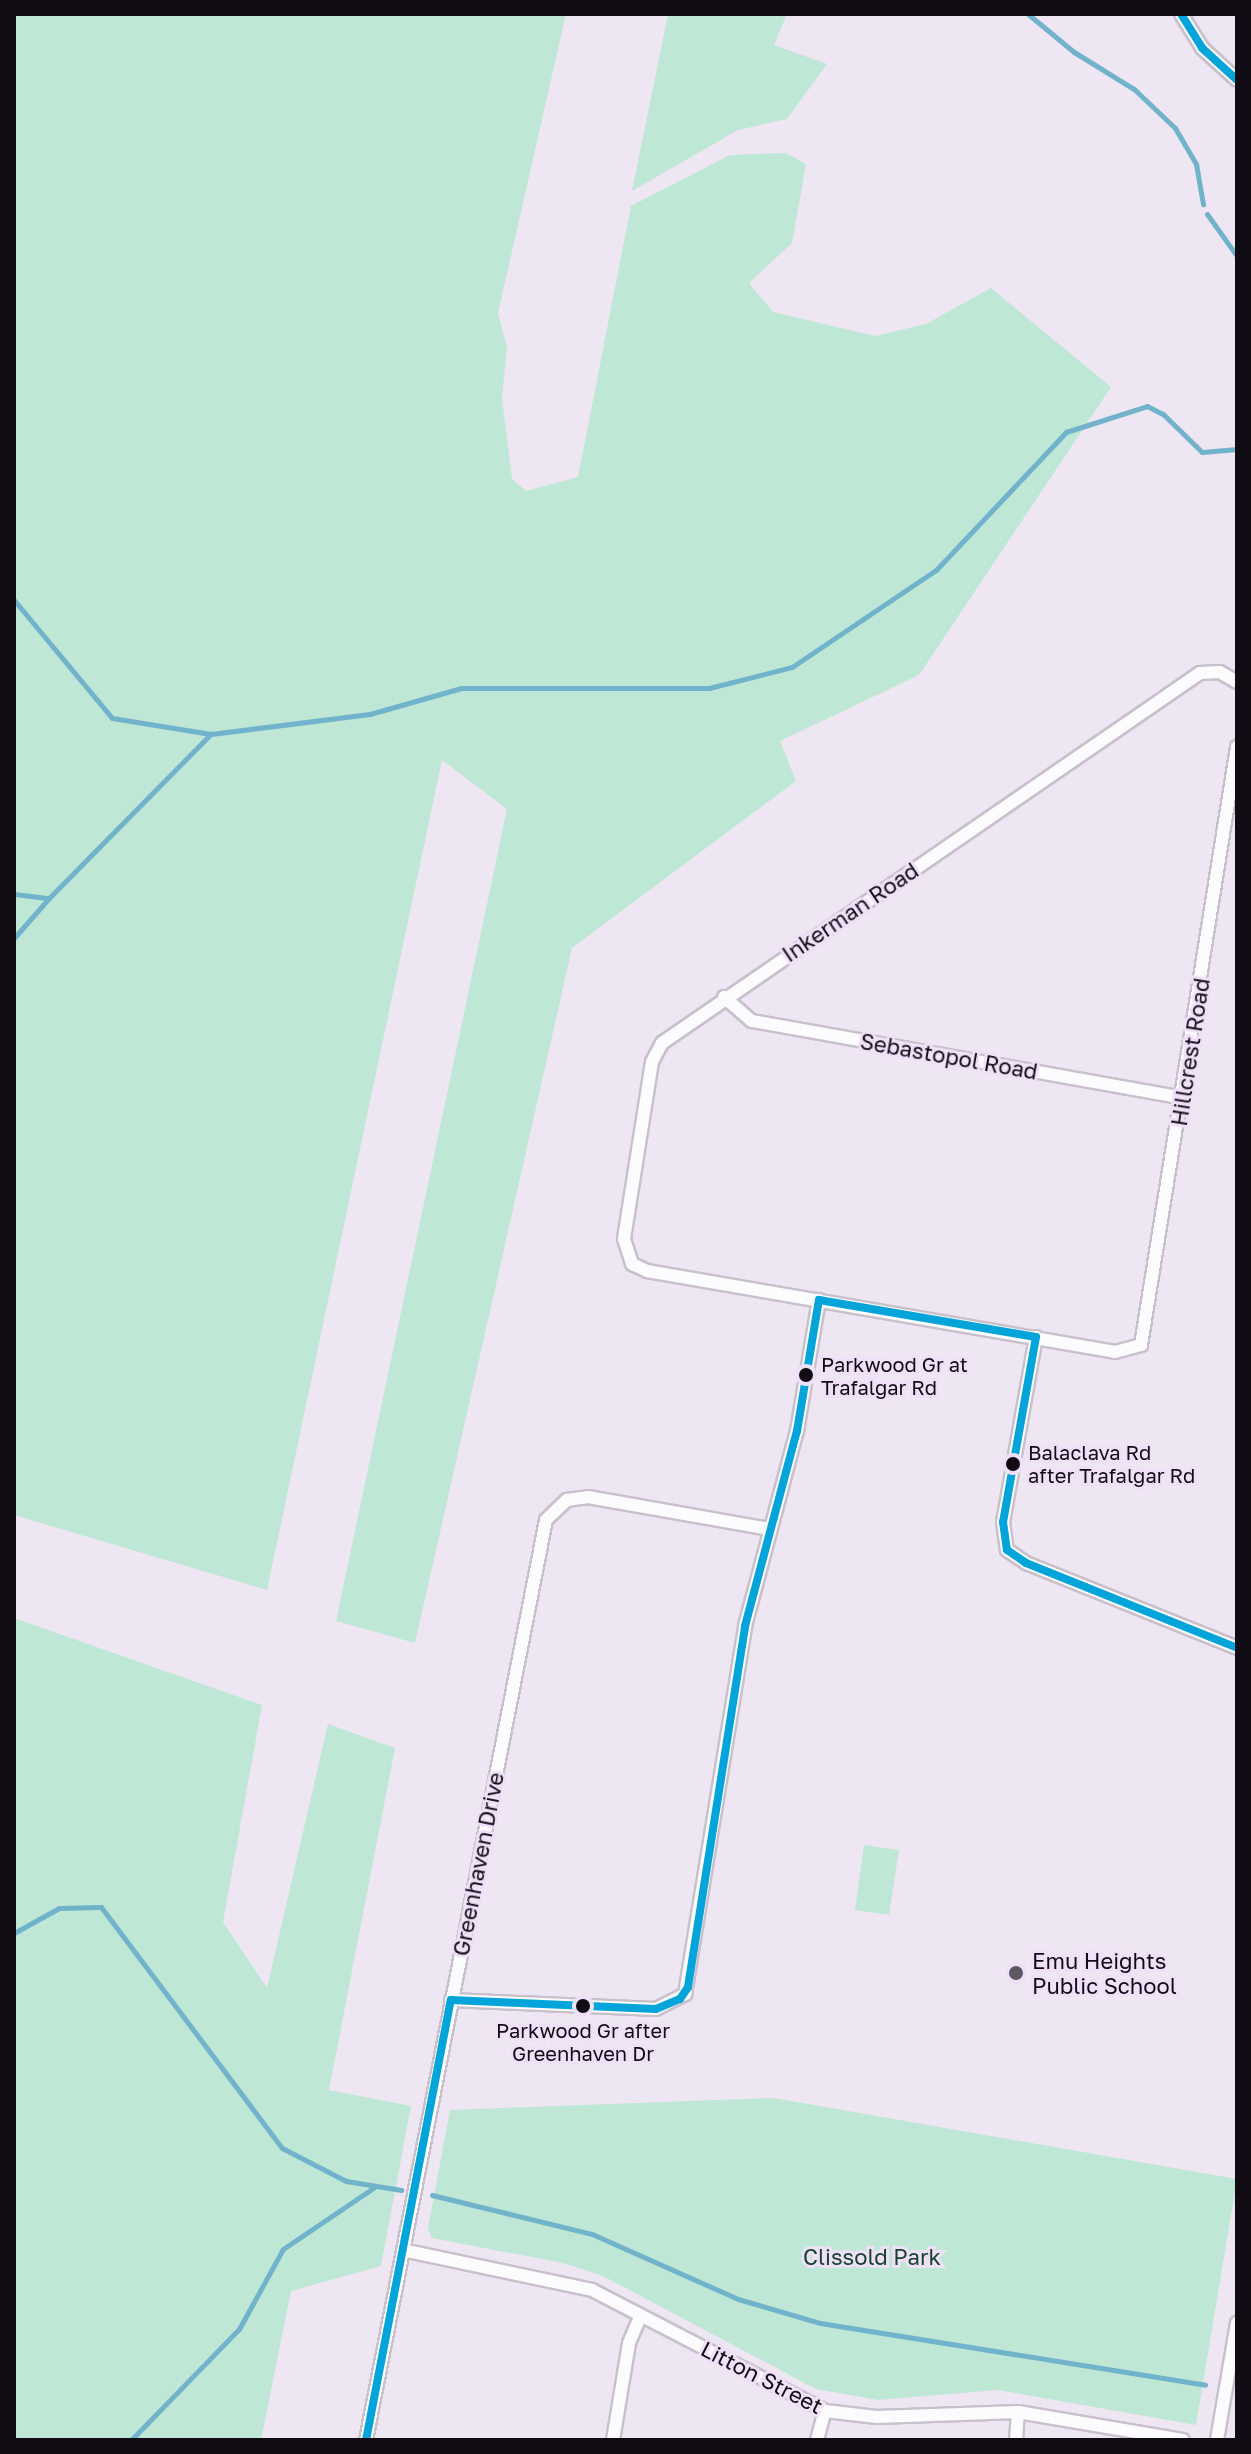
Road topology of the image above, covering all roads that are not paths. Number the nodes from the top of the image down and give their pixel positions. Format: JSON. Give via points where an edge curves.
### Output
{"nodes":[{"id":1,"x":1181,"y":14,"type":"edge"},
{"id":2,"x":1237,"y":80,"type":"edge"},
{"id":3,"x":1233,"y":678,"type":"edge"},
{"id":4,"x":1237,"y":747,"type":"edge"},
{"id":5,"x":724,"y":997,"type":"junction"},
{"id":6,"x":1184,"y":1098,"type":"junction"},
{"id":7,"x":819,"y":1300,"type":"junction"},
{"id":8,"x":1036,"y":1337,"type":"junction"},
{"id":9,"x":770,"y":1529,"type":"junction"},
{"id":10,"x":1237,"y":1648,"type":"edge"},
{"id":11,"x":451,"y":2000,"type":"junction"},
{"id":12,"x":403,"y":2250,"type":"junction"},
{"id":13,"x":641,"y":2315,"type":"junction"},
{"id":14,"x":1237,"y":2323,"type":"edge"},
{"id":15,"x":1236,"y":2338,"type":"edge"},
{"id":16,"x":825,"y":2411,"type":"junction"},
{"id":17,"x":1018,"y":2412,"type":"junction"},
{"id":18,"x":366,"y":2440,"type":"edge"},
{"id":19,"x":613,"y":2440,"type":"edge"},
{"id":20,"x":817,"y":2440,"type":"edge"},
{"id":21,"x":1016,"y":2440,"type":"edge"},
{"id":22,"x":1183,"y":2440,"type":"edge"},
{"id":23,"x":1217,"y":2440,"type":"edge"}],
"edges":[{"from":1,"to":2,"type":"street","via":[[1202,48]]},
{"from":3,"to":5,"type":"street","name":"Inkerman Road","via":[[1200,673]]},
{"from":4,"to":6,"type":"street","name":"Hillcrest Road"},
{"from":5,"to":6,"type":"street","name":"Sebastopol Road","via":[[752,1021]]},
{"from":5,"to":7,"type":"street","name":"Inkerman Road","via":[[656,1052],[624,1239],[629,1260],[647,1271]]},
{"from":6,"to":8,"type":"street","name":"Hillcrest Road","via":[[1141,1345],[1132,1350]]},
{"from":7,"to":8,"type":"street"},
{"from":7,"to":9,"type":"street","via":[[797,1431]]},
{"from":8,"to":10,"type":"street","via":[[1003,1522],[1007,1550],[1026,1563]]},
{"from":9,"to":11,"type":"street","via":[[745,1626],[685,1994],[656,2009]]},
{"from":9,"to":11,"type":"street","name":"Greenhaven Drive","via":[[588,1497],[567,1500],[552,1511],[543,1531]]},
{"from":11,"to":12,"type":"street","name":"Greenhaven Drive"},
{"from":12,"to":13,"type":"street","name":"Litton Street","via":[[561,2280]]},
{"from":12,"to":18,"type":"street","name":"Greenhaven Drive"},
{"from":13,"to":16,"type":"street","name":"Litton Street"},
{"from":13,"to":19,"type":"street","via":[[629,2343]]},
{"from":14,"to":15,"type":"street"},
{"from":15,"to":23,"type":"street"},
{"from":16,"to":17,"type":"street","name":"Litton Street","via":[[877,2417]]},
{"from":16,"to":20,"type":"street"},
{"from":17,"to":21,"type":"street"},
{"from":17,"to":22,"type":"street","name":"Litton Street"}]}
